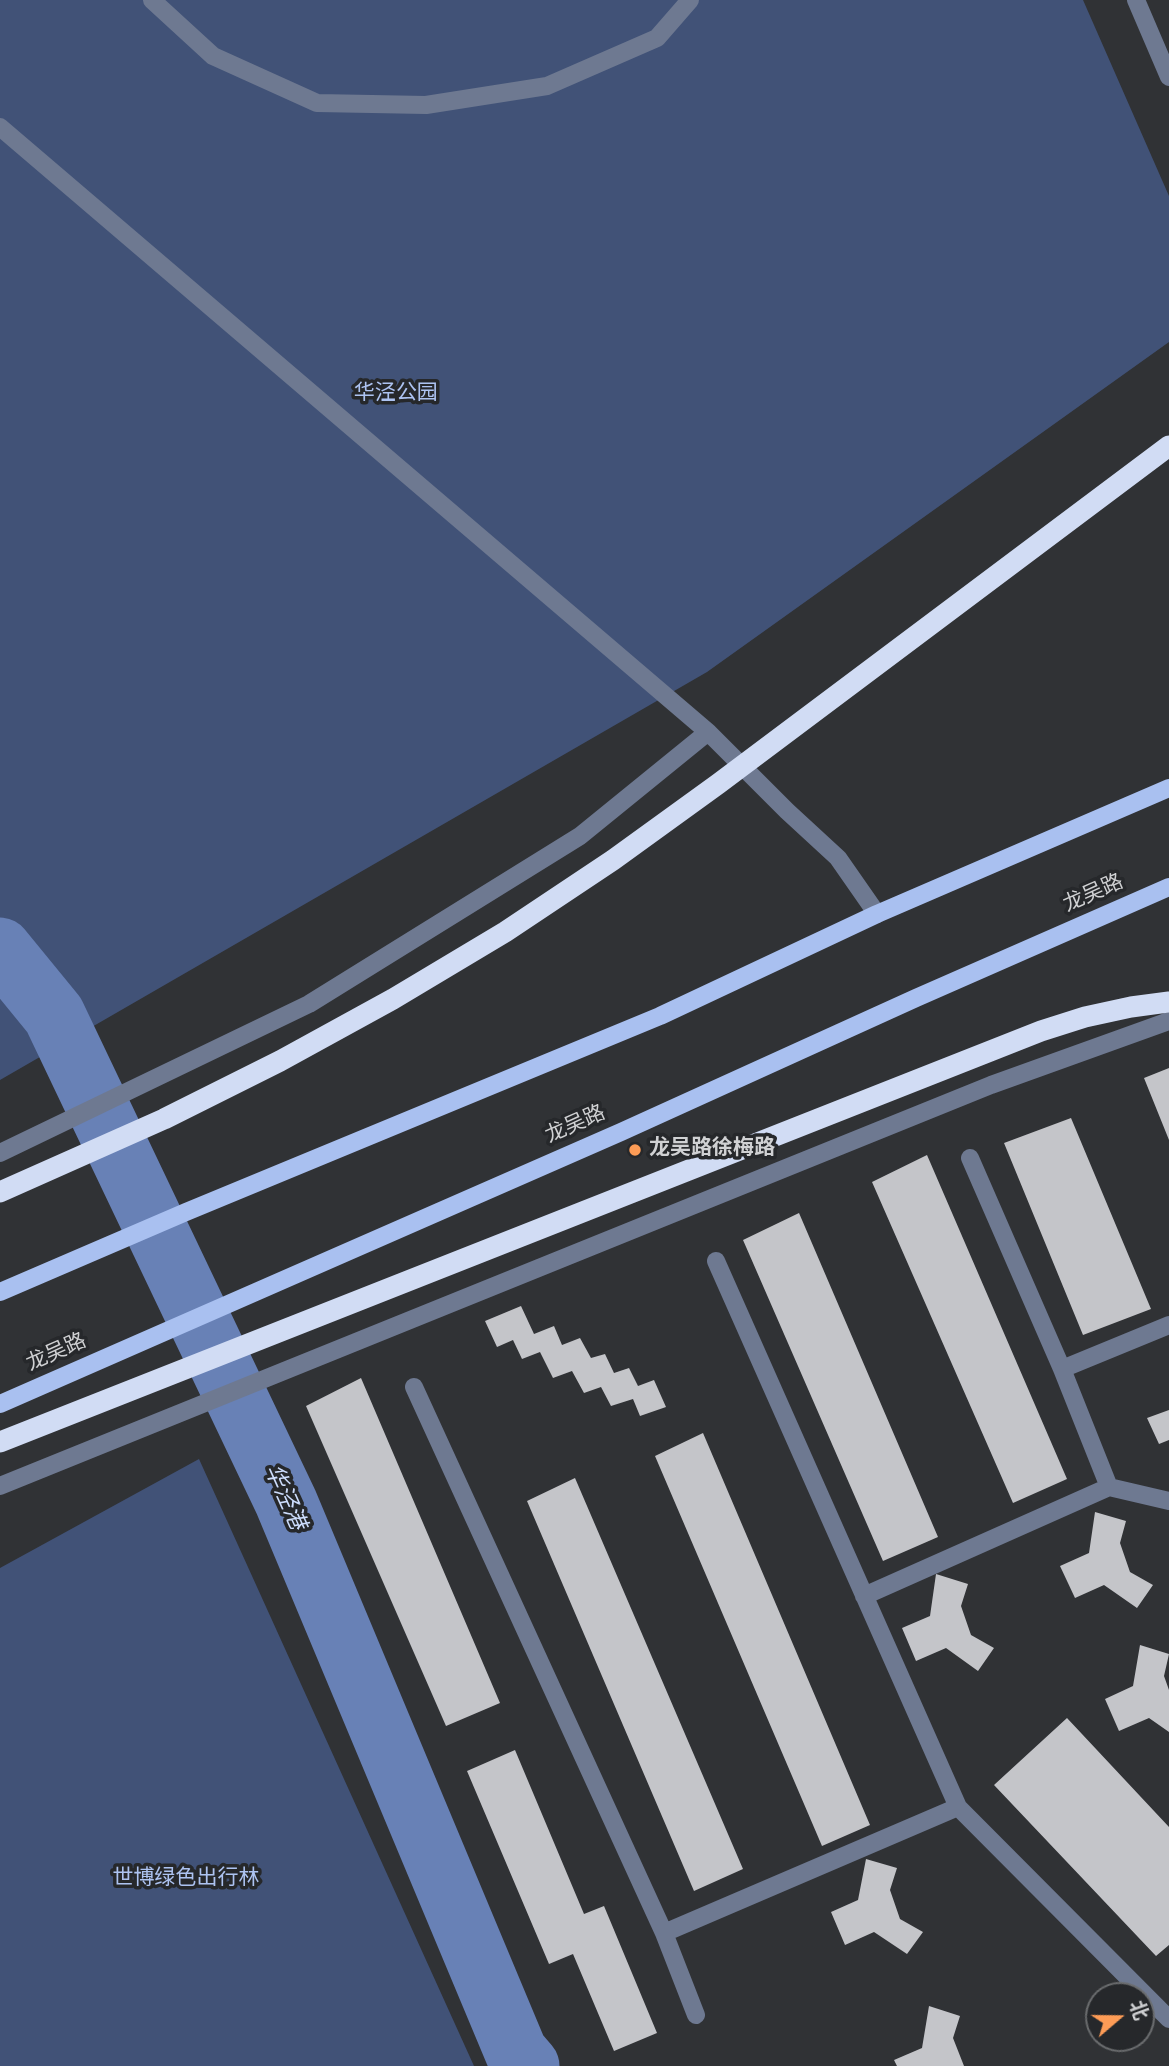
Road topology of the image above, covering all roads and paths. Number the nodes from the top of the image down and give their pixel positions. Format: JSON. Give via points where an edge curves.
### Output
{"nodes":[{"id":1,"x":152,"y":0,"type":"edge"},
{"id":2,"x":690,"y":0,"type":"edge"},
{"id":3,"x":1136,"y":0,"type":"edge"},
{"id":4,"x":1169,"y":77,"type":"edge"},
{"id":5,"x":0,"y":127,"type":"edge"},
{"id":6,"x":1169,"y":446,"type":"edge"},
{"id":7,"x":708,"y":732,"type":"junction"},
{"id":8,"x":1169,"y":788,"type":"edge"},
{"id":9,"x":1169,"y":887,"type":"edge"},
{"id":10,"x":877,"y":914,"type":"junction"},
{"id":11,"x":1169,"y":1002,"type":"edge"},
{"id":12,"x":1169,"y":1021,"type":"edge"},
{"id":13,"x":0,"y":1153,"type":"edge"},
{"id":14,"x":970,"y":1158,"type":"dead end"},
{"id":15,"x":0,"y":1192,"type":"edge"},
{"id":16,"x":716,"y":1261,"type":"dead end"},
{"id":17,"x":0,"y":1292,"type":"edge"},
{"id":18,"x":1169,"y":1325,"type":"edge"},
{"id":19,"x":1062,"y":1369,"type":"junction"},
{"id":20,"x":414,"y":1387,"type":"dead end"},
{"id":21,"x":0,"y":1404,"type":"edge"},
{"id":22,"x":0,"y":1442,"type":"edge"},
{"id":23,"x":0,"y":1486,"type":"edge"},
{"id":24,"x":1109,"y":1487,"type":"junction"},
{"id":25,"x":1169,"y":1501,"type":"edge"},
{"id":26,"x":864,"y":1596,"type":"junction"},
{"id":27,"x":958,"y":1807,"type":"junction"},
{"id":28,"x":664,"y":1933,"type":"junction"},
{"id":29,"x":696,"y":2015,"type":"dead end"},
{"id":30,"x":1169,"y":2019,"type":"edge"}],
"edges":[{"from":1,"to":2,"type":"street","via":[[213,56],[317,103],[426,105],[547,86],[657,38]]},
{"from":3,"to":4,"type":"street"},
{"from":5,"to":7,"type":"street"},
{"from":6,"to":15,"type":"highway","via":[[697,799],[505,932],[280,1061]]},
{"from":7,"to":10,"type":"street","via":[[838,858]]},
{"from":7,"to":13,"type":"street","via":[[580,835],[309,1004]]},
{"from":8,"to":10,"type":"main road"},
{"from":9,"to":21,"type":"main road","name":"龙吴路"},
{"from":10,"to":17,"type":"main road","via":[[660,1016]]},
{"from":11,"to":22,"type":"highway","via":[[1086,1017],[1041,1031]]},
{"from":12,"to":23,"type":"street","via":[[991,1085]]},
{"from":14,"to":19,"type":"street"},
{"from":16,"to":26,"type":"street"},
{"from":18,"to":19,"type":"street"},
{"from":19,"to":24,"type":"street"},
{"from":20,"to":28,"type":"street"},
{"from":24,"to":25,"type":"street"},
{"from":24,"to":26,"type":"street"},
{"from":26,"to":27,"type":"street"},
{"from":27,"to":28,"type":"street"},
{"from":27,"to":30,"type":"street"},
{"from":28,"to":29,"type":"street"}]}
